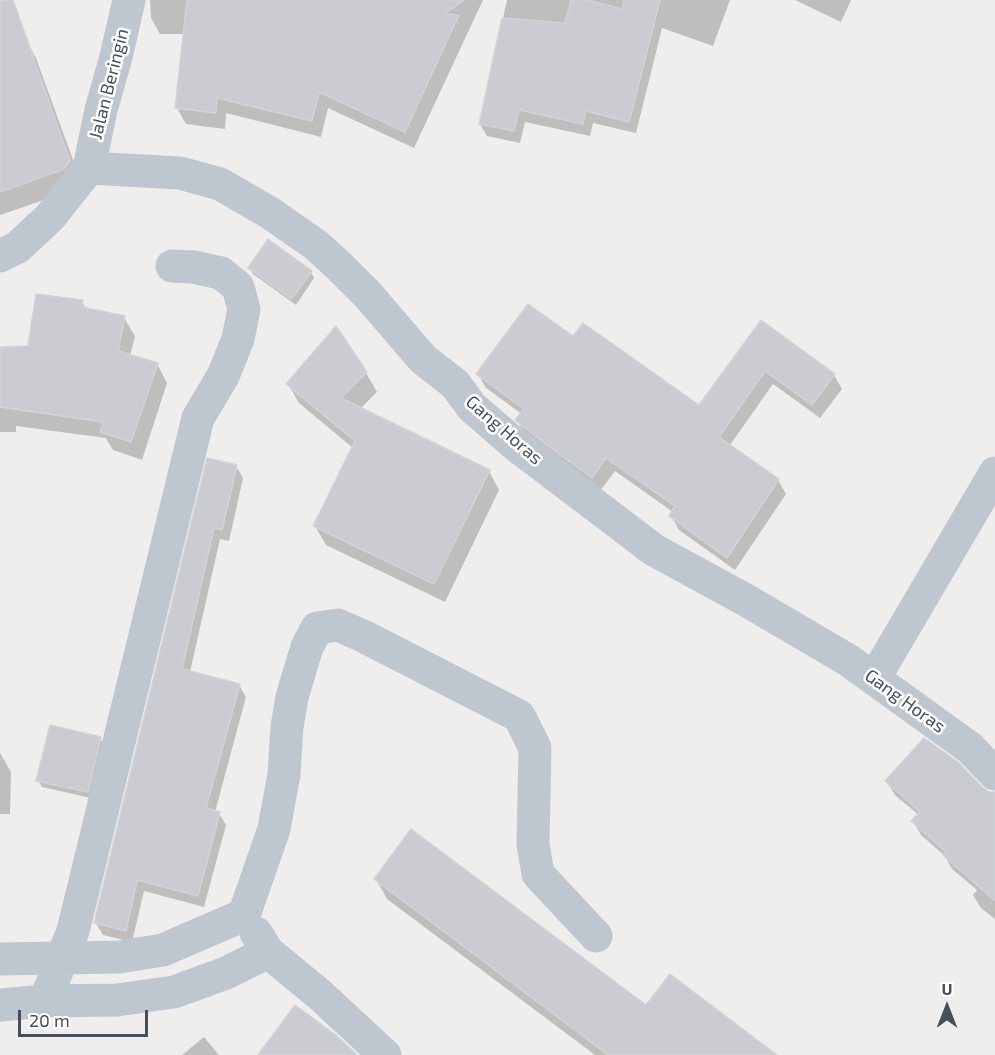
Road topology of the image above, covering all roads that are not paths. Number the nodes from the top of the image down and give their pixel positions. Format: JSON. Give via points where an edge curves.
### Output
{"nodes":[{"id":1,"x":129,"y":0,"type":"edge"},
{"id":2,"x":89,"y":168,"type":"junction"},
{"id":3,"x":0,"y":256,"type":"edge"},
{"id":4,"x":172,"y":266,"type":"dead end"},
{"id":5,"x":995,"y":473,"type":"edge"},
{"id":6,"x":874,"y":679,"type":"junction"},
{"id":7,"x":995,"y":774,"type":"edge"},
{"id":8,"x":244,"y":915,"type":"junction"},
{"id":9,"x":596,"y":936,"type":"dead end"},
{"id":10,"x":268,"y":952,"type":"junction"},
{"id":11,"x":62,"y":957,"type":"junction"},
{"id":12,"x":0,"y":959,"type":"edge"},
{"id":13,"x":45,"y":1001,"type":"junction"},
{"id":14,"x":0,"y":1005,"type":"edge"},
{"id":15,"x":385,"y":1055,"type":"edge"}],
"edges":[{"from":1,"to":2,"type":"street","name":"Jalan Beringin"},
{"from":2,"to":3,"type":"street","via":[[50,217],[18,247]]},
{"from":2,"to":6,"type":"street","name":"Gang Horas","via":[[190,176],[220,184],[270,213],[339,266],[423,359],[455,384],[472,407],[517,446],[654,550],[754,604]]},
{"from":4,"to":11,"type":"street","via":[[221,273],[238,287],[244,309],[238,339],[223,376],[198,418],[73,931]]},
{"from":5,"to":6,"type":"street"},
{"from":6,"to":7,"type":"street","name":"Gang Horas","via":[[970,748]]},
{"from":8,"to":9,"type":"street","via":[[274,829],[292,697],[307,647],[317,628],[338,625],[519,716],[535,748],[533,844],[537,874]]},
{"from":8,"to":10,"type":"street"},
{"from":8,"to":11,"type":"street","via":[[163,950],[119,957]]},
{"from":10,"to":13,"type":"street","via":[[174,992],[117,999]]},
{"from":10,"to":15,"type":"street"},
{"from":11,"to":12,"type":"street"},
{"from":11,"to":13,"type":"street"},
{"from":13,"to":14,"type":"street"}]}
